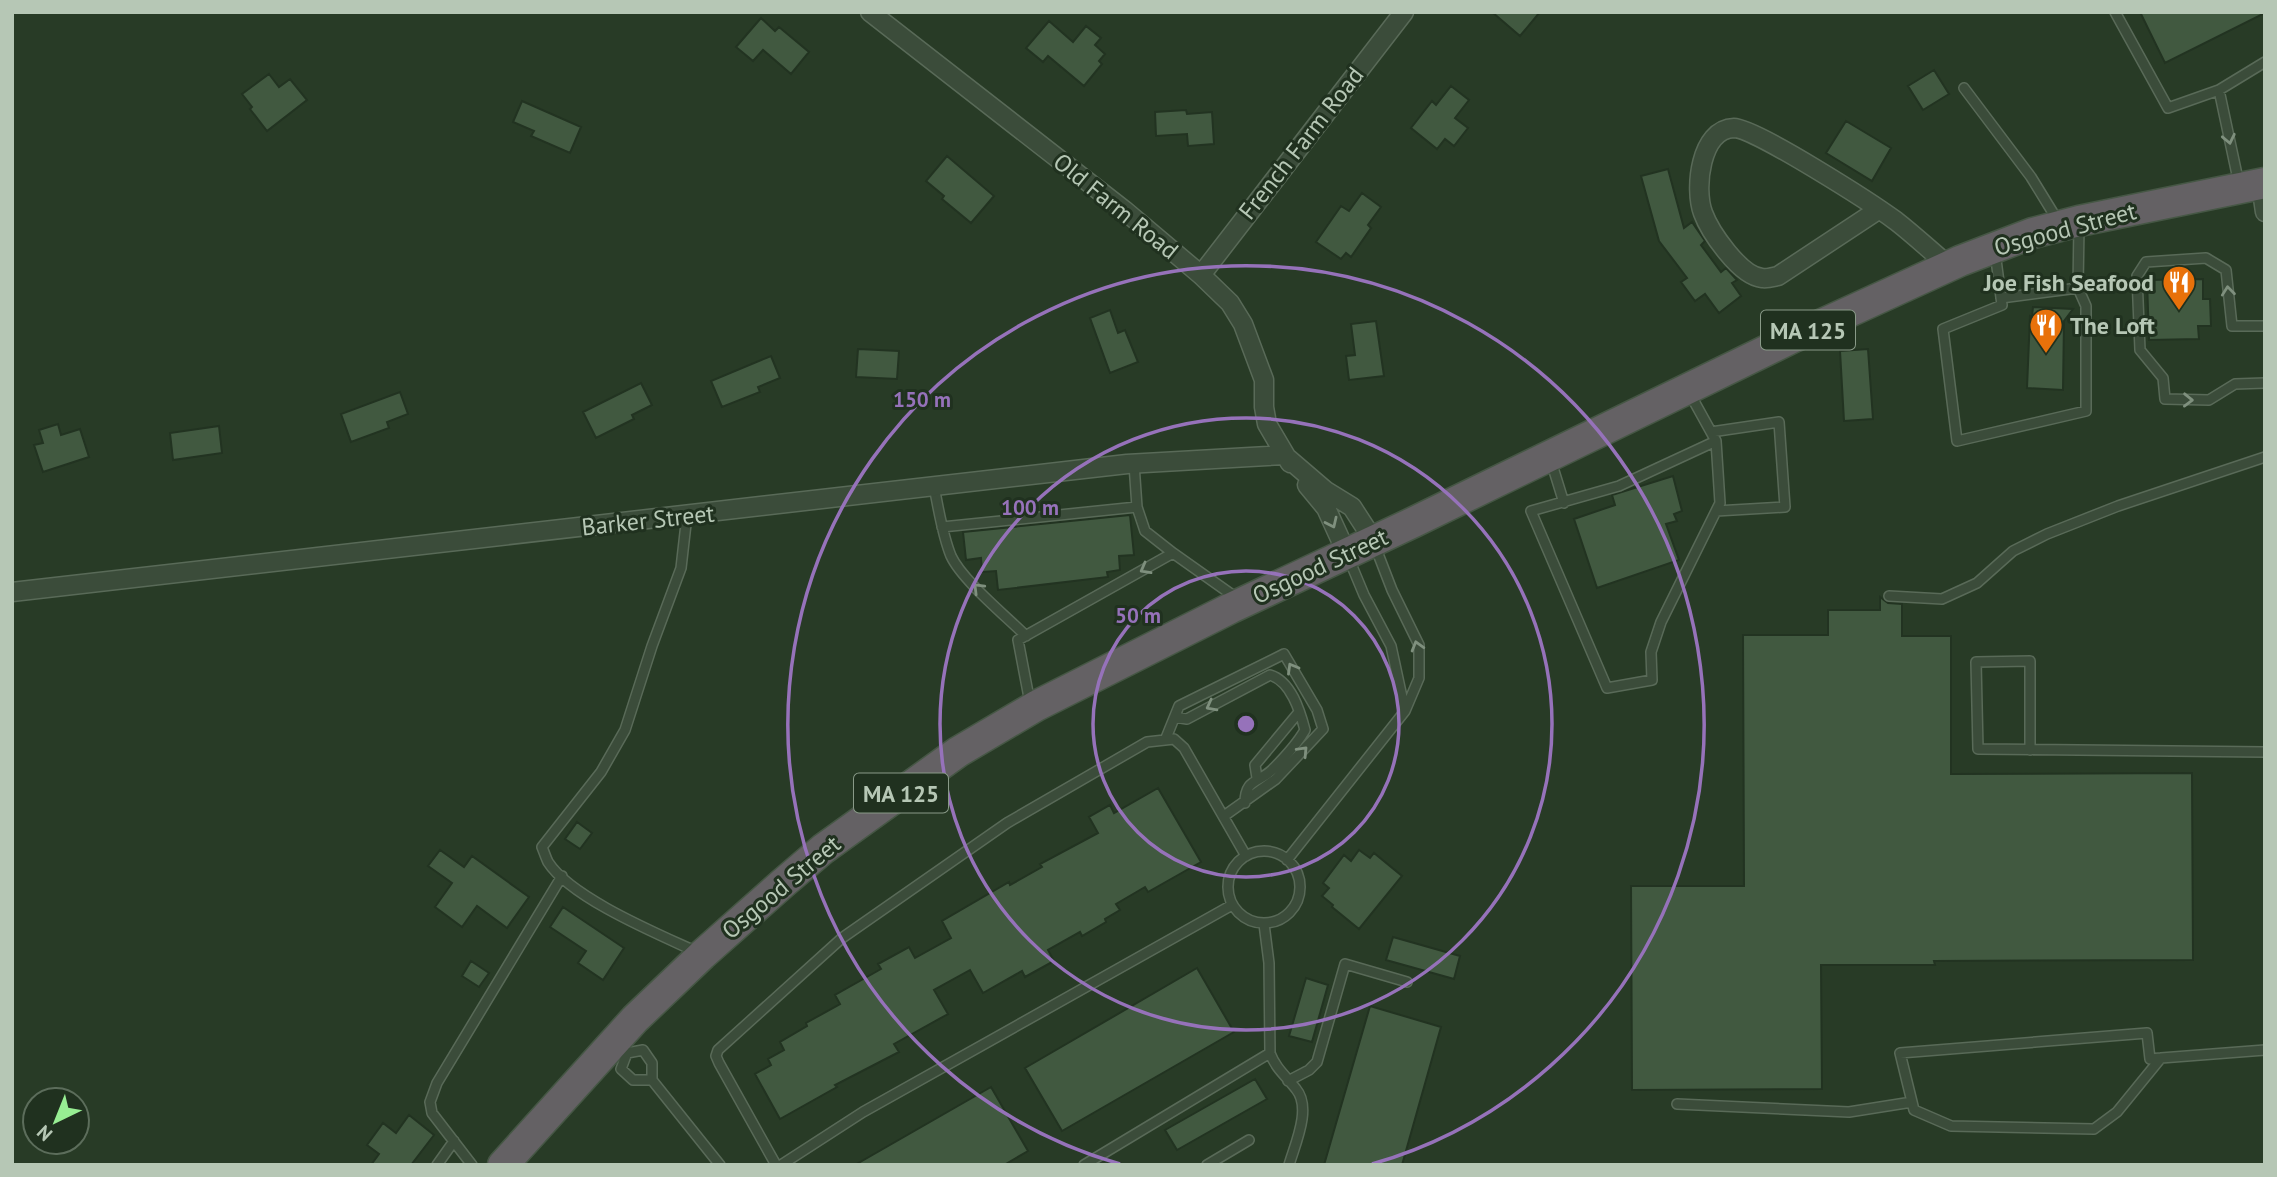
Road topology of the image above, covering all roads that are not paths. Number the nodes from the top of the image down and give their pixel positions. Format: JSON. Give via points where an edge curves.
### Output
{"nodes":[{"id":1,"x":870,"y":12,"type":"edge"},
{"id":2,"x":1404,"y":12,"type":"edge"},
{"id":3,"x":2115,"y":12,"type":"edge"},
{"id":4,"x":2265,"y":62,"type":"edge"},
{"id":5,"x":1964,"y":88,"type":"dead end"},
{"id":6,"x":2219,"y":90,"type":"junction"},
{"id":7,"x":2258,"y":192,"type":"edge"},
{"id":8,"x":1878,"y":210,"type":"junction"},
{"id":9,"x":2070,"y":223,"type":"junction"},
{"id":10,"x":1995,"y":246,"type":"junction"},
{"id":11,"x":1949,"y":265,"type":"junction"},
{"id":12,"x":1201,"y":275,"type":"junction"},
{"id":13,"x":2078,"y":288,"type":"junction"},
{"id":14,"x":2001,"y":299,"type":"junction"},
{"id":15,"x":2265,"y":326,"type":"edge"},
{"id":16,"x":2265,"y":383,"type":"edge"},
{"id":17,"x":1687,"y":389,"type":"junction"},
{"id":18,"x":1713,"y":436,"type":"junction"},
{"id":19,"x":1284,"y":455,"type":"junction"},
{"id":20,"x":1550,"y":456,"type":"junction"},
{"id":21,"x":2265,"y":457,"type":"edge"},
{"id":22,"x":1134,"y":464,"type":"junction"},
{"id":23,"x":934,"y":487,"type":"junction"},
{"id":24,"x":1564,"y":502,"type":"junction"},
{"id":25,"x":1137,"y":507,"type":"junction"},
{"id":26,"x":1716,"y":511,"type":"junction"},
{"id":27,"x":687,"y":515,"type":"junction"},
{"id":28,"x":943,"y":527,"type":"junction"},
{"id":29,"x":1374,"y":541,"type":"junction"},
{"id":30,"x":1173,"y":553,"type":"junction"},
{"id":31,"x":1347,"y":554,"type":"junction"},
{"id":32,"x":12,"y":592,"type":"edge"},
{"id":33,"x":1889,"y":596,"type":"dead end"},
{"id":34,"x":1243,"y":602,"type":"junction"},
{"id":35,"x":1026,"y":636,"type":"junction"},
{"id":36,"x":1031,"y":709,"type":"junction"},
{"id":37,"x":1405,"y":710,"type":"junction"},
{"id":38,"x":1299,"y":712,"type":"junction"},
{"id":39,"x":1175,"y":717,"type":"junction"},
{"id":40,"x":1166,"y":738,"type":"junction"},
{"id":41,"x":2030,"y":750,"type":"junction"},
{"id":42,"x":2265,"y":752,"type":"edge"},
{"id":43,"x":1257,"y":778,"type":"junction"},
{"id":44,"x":1245,"y":803,"type":"junction"},
{"id":45,"x":1224,"y":816,"type":"junction"},
{"id":46,"x":1246,"y":856,"type":"junction"},
{"id":47,"x":1287,"y":860,"type":"junction"},
{"id":48,"x":562,"y":876,"type":"junction"},
{"id":49,"x":1232,"y":905,"type":"junction"},
{"id":50,"x":1264,"y":924,"type":"junction"},
{"id":51,"x":702,"y":955,"type":"junction"},
{"id":52,"x":1407,"y":982,"type":"dead end"},
{"id":53,"x":621,"y":1047,"type":"junction"},
{"id":54,"x":2265,"y":1050,"type":"edge"},
{"id":55,"x":1270,"y":1053,"type":"junction"},
{"id":56,"x":2161,"y":1058,"type":"junction"},
{"id":57,"x":652,"y":1080,"type":"junction"},
{"id":58,"x":1288,"y":1081,"type":"junction"},
{"id":59,"x":1912,"y":1102,"type":"junction"},
{"id":60,"x":1677,"y":1104,"type":"dead end"},
{"id":61,"x":1249,"y":1140,"type":"dead end"},
{"id":62,"x":454,"y":1141,"type":"junction"},
{"id":63,"x":437,"y":1165,"type":"edge"},
{"id":64,"x":472,"y":1165,"type":"edge"},
{"id":65,"x":503,"y":1165,"type":"edge"},
{"id":66,"x":720,"y":1165,"type":"edge"},
{"id":67,"x":778,"y":1165,"type":"edge"},
{"id":68,"x":1084,"y":1165,"type":"edge"},
{"id":69,"x":1207,"y":1165,"type":"edge"},
{"id":70,"x":1289,"y":1165,"type":"edge"}],
"edges":[{"from":1,"to":12,"type":"street","name":"Old Farm Road"},
{"from":2,"to":12,"type":"street","name":"French Farm Road"},
{"from":3,"to":6,"type":"lane","via":[[2168,108]]},
{"from":4,"to":6,"type":"lane"},
{"from":5,"to":9,"type":"lane"},
{"from":6,"to":7,"type":"lane","one_way":true},
{"from":7,"to":9,"type":"highway","name":"Osgood Street","number":"MA 125"},
{"from":8,"to":8,"type":"street","via":[[1771,143],[1735,128],[1719,133],[1706,147],[1699,179],[1702,212],[1738,265],[1760,278],[1778,276]]},
{"from":8,"to":11,"type":"street"},
{"from":9,"to":10,"type":"highway","name":"Osgood Street","number":"MA 125"},
{"from":9,"to":13,"type":"lane"},
{"from":10,"to":11,"type":"highway","name":"Osgood Street","number":"MA 125"},
{"from":10,"to":14,"type":"lane"},
{"from":11,"to":17,"type":"highway","name":"Osgood Street","number":"MA 125"},
{"from":12,"to":19,"type":"street","name":"Old Farm Road","via":[[1230,303],[1243,324],[1264,380],[1267,424]]},
{"from":13,"to":14,"type":"lane"},
{"from":13,"to":14,"type":"lane","via":[[2086,306],[2086,411],[1957,441],[1943,329],[2002,305]]},
{"from":15,"to":16,"type":"lane","one_way":true,"via":[[2232,326],[2226,270],[2206,258],[2146,262],[2137,276],[2140,350],[2163,378],[2165,399],[2210,400],[2235,384]]},
{"from":17,"to":18,"type":"lane"},
{"from":17,"to":20,"type":"highway","name":"Osgood Street","number":"MA 125"},
{"from":18,"to":24,"type":"lane","via":[[1619,486]]},
{"from":18,"to":26,"type":"lane","via":[[1720,503]]},
{"from":18,"to":26,"type":"lane","via":[[1779,422],[1785,507]]},
{"from":19,"to":22,"type":"street","name":"Barker Street"},
{"from":19,"to":29,"type":"street","via":[[1352,507]]},
{"from":19,"to":31,"type":"street","one_way":true,"via":[[1325,508]]},
{"from":20,"to":24,"type":"lane"},
{"from":20,"to":29,"type":"highway","name":"Osgood Street","number":"MA 125"},
{"from":21,"to":33,"type":"lane","via":[[2047,534],[2013,551],[1977,583],[1942,599]]},
{"from":22,"to":23,"type":"street","name":"Barker Street"},
{"from":22,"to":25,"type":"lane"},
{"from":23,"to":27,"type":"street","name":"Barker Street"},
{"from":23,"to":28,"type":"lane"},
{"from":24,"to":26,"type":"lane","via":[[1531,511],[1608,688],[1652,680],[1651,652],[1661,622]]},
{"from":25,"to":28,"type":"lane"},
{"from":25,"to":30,"type":"lane","via":[[1145,531]]},
{"from":27,"to":32,"type":"street","name":"Barker Street"},
{"from":27,"to":48,"type":"lane","via":[[681,568],[625,730],[601,772],[542,847]]},
{"from":35,"to":28,"type":"lane","one_way":true,"via":[[952,559]]},
{"from":29,"to":31,"type":"highway","name":"Osgood Street","number":"MA 125"},
{"from":37,"to":29,"type":"lane","one_way":true,"via":[[1419,678],[1419,645]]},
{"from":30,"to":34,"type":"lane"},
{"from":30,"to":35,"type":"lane","one_way":true},
{"from":31,"to":34,"type":"highway","name":"Osgood Street","number":"MA 125"},
{"from":31,"to":37,"type":"lane","via":[[1391,646]]},
{"from":34,"to":36,"type":"highway","name":"Osgood Street","number":"MA 125"},
{"from":35,"to":36,"type":"lane","via":[[1018,640]]},
{"from":36,"to":51,"type":"highway","name":"Osgood Street","number":"MA 125","via":[[958,752],[823,849]]},
{"from":37,"to":47,"type":"lane"},
{"from":38,"to":39,"type":"lane","one_way":true,"via":[[1287,686],[1270,675],[1187,719]]},
{"from":38,"to":43,"type":"lane","via":[[1255,765]]},
{"from":38,"to":43,"type":"lane","via":[[1305,730],[1301,737],[1269,773]]},
{"from":39,"to":40,"type":"lane"},
{"from":44,"to":39,"type":"lane","one_way":true,"via":[[1276,779],[1323,729],[1284,654],[1179,706]]},
{"from":40,"to":45,"type":"lane","via":[[1185,748]]},
{"from":40,"to":67,"type":"lane","via":[[1147,742],[1007,823],[932,874],[842,938],[718,1050],[719,1063]]},
{"from":41,"to":41,"type":"lane","via":[[1978,749],[1976,662],[2030,661]]},
{"from":41,"to":42,"type":"lane"},
{"from":43,"to":44,"type":"lane","via":[[1245,792]]},
{"from":44,"to":45,"type":"lane"},
{"from":45,"to":46,"type":"lane"},
{"from":46,"to":47,"type":"lane","via":[[1269,851]]},
{"from":46,"to":49,"type":"lane","via":[[1230,873],[1227,885]]},
{"from":47,"to":50,"type":"lane","via":[[1297,873],[1299,897],[1286,916]]},
{"from":48,"to":51,"type":"lane","via":[[615,913]]},
{"from":48,"to":62,"type":"lane","via":[[430,1102],[432,1113]]},
{"from":49,"to":50,"type":"lane","via":[[1252,922]]},
{"from":49,"to":67,"type":"lane","via":[[863,1112]]},
{"from":50,"to":55,"type":"lane"},
{"from":51,"to":53,"type":"highway","name":"Osgood Street","number":"MA 125"},
{"from":52,"to":58,"type":"lane","via":[[1345,964],[1317,1062]]},
{"from":53,"to":57,"type":"lane","via":[[643,1050],[652,1063]]},
{"from":53,"to":57,"type":"lane","via":[[621,1069],[633,1080]]},
{"from":53,"to":65,"type":"highway","name":"Osgood Street","number":"MA 125"},
{"from":54,"to":56,"type":"lane"},
{"from":55,"to":58,"type":"lane"},
{"from":55,"to":68,"type":"lane"},
{"from":56,"to":59,"type":"lane","via":[[2117,1112],[2094,1129],[1951,1125],[1913,1110]]},
{"from":56,"to":59,"type":"lane","via":[[2150,1059],[2147,1033],[1900,1053]]},
{"from":57,"to":66,"type":"lane"},
{"from":58,"to":70,"type":"lane","via":[[1302,1101]]},
{"from":59,"to":60,"type":"lane","via":[[1849,1112]]},
{"from":61,"to":69,"type":"lane"},
{"from":62,"to":63,"type":"lane"},
{"from":62,"to":64,"type":"lane"}]}
